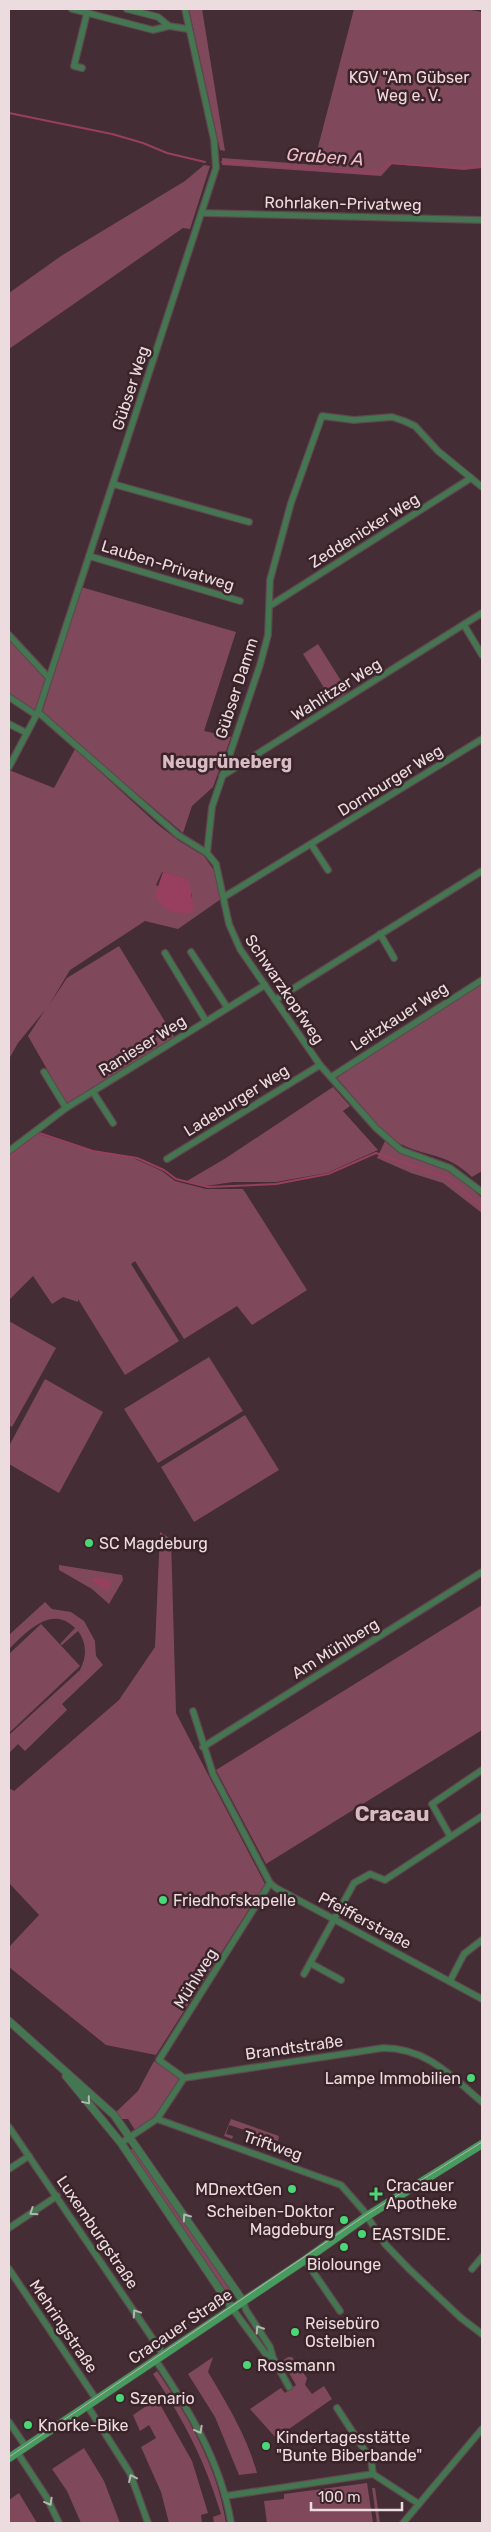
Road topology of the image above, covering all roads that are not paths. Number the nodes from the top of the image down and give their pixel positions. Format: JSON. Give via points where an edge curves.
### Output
{"nodes":[{"id":1,"x":72,"y":9,"type":"edge"},
{"id":2,"x":127,"y":9,"type":"edge"},
{"id":3,"x":185,"y":9,"type":"edge"},
{"id":4,"x":87,"y":13,"type":"junction"},
{"id":5,"x":169,"y":26,"type":"junction"},
{"id":6,"x":188,"y":29,"type":"junction"},
{"id":7,"x":82,"y":68,"type":"dead end"},
{"id":8,"x":202,"y":213,"type":"junction"},
{"id":9,"x":482,"y":220,"type":"edge"},
{"id":10,"x":471,"y":478,"type":"junction"},
{"id":11,"x":113,"y":484,"type":"junction"},
{"id":12,"x":482,"y":487,"type":"edge"},
{"id":13,"x":249,"y":522,"type":"dead end"},
{"id":14,"x":89,"y":556,"type":"junction"},
{"id":15,"x":240,"y":601,"type":"dead end"},
{"id":16,"x":271,"y":605,"type":"junction"},
{"id":17,"x":482,"y":613,"type":"edge"},
{"id":18,"x":464,"y":625,"type":"junction"},
{"id":19,"x":9,"y":635,"type":"edge"},
{"id":20,"x":482,"y":655,"type":"edge"},
{"id":21,"x":48,"y":678,"type":"junction"},
{"id":22,"x":9,"y":697,"type":"edge"},
{"id":23,"x":37,"y":714,"type":"junction"},
{"id":24,"x":9,"y":724,"type":"edge"},
{"id":25,"x":27,"y":733,"type":"junction"},
{"id":26,"x":482,"y":739,"type":"edge"},
{"id":27,"x":9,"y":768,"type":"edge"},
{"id":28,"x":222,"y":776,"type":"junction"},
{"id":29,"x":311,"y":844,"type":"junction"},
{"id":30,"x":207,"y":853,"type":"junction"},
{"id":31,"x":328,"y":870,"type":"dead end"},
{"id":32,"x":482,"y":871,"type":"edge"},
{"id":33,"x":224,"y":897,"type":"junction"},
{"id":34,"x":380,"y":934,"type":"junction"},
{"id":35,"x":191,"y":952,"type":"dead end"},
{"id":36,"x":165,"y":953,"type":"dead end"},
{"id":37,"x":394,"y":958,"type":"dead end"},
{"id":38,"x":482,"y":980,"type":"edge"},
{"id":39,"x":265,"y":985,"type":"junction"},
{"id":40,"x":275,"y":1000,"type":"junction"},
{"id":41,"x":226,"y":1008,"type":"junction"},
{"id":42,"x":206,"y":1021,"type":"junction"},
{"id":43,"x":320,"y":1065,"type":"junction"},
{"id":44,"x":44,"y":1072,"type":"dead end"},
{"id":45,"x":331,"y":1077,"type":"junction"},
{"id":46,"x":94,"y":1092,"type":"junction"},
{"id":47,"x":66,"y":1108,"type":"junction"},
{"id":48,"x":113,"y":1122,"type":"dead end"},
{"id":49,"x":9,"y":1151,"type":"edge"},
{"id":50,"x":167,"y":1159,"type":"dead end"},
{"id":51,"x":482,"y":1192,"type":"edge"},
{"id":52,"x":482,"y":1572,"type":"edge"},
{"id":53,"x":193,"y":1710,"type":"dead end"},
{"id":54,"x":203,"y":1747,"type":"junction"},
{"id":55,"x":482,"y":1770,"type":"edge"},
{"id":56,"x":482,"y":1816,"type":"edge"},
{"id":57,"x":450,"y":1836,"type":"junction"},
{"id":58,"x":270,"y":1883,"type":"junction"},
{"id":59,"x":334,"y":1919,"type":"junction"},
{"id":60,"x":482,"y":1940,"type":"edge"},
{"id":61,"x":310,"y":1964,"type":"junction"},
{"id":62,"x":304,"y":1974,"type":"dead end"},
{"id":63,"x":341,"y":1980,"type":"dead end"},
{"id":64,"x":450,"y":1981,"type":"junction"},
{"id":65,"x":482,"y":1999,"type":"edge"},
{"id":66,"x":9,"y":2021,"type":"edge"},
{"id":67,"x":44,"y":2052,"type":"junction"},
{"id":68,"x":184,"y":2078,"type":"junction"},
{"id":69,"x":482,"y":2102,"type":"edge"},
{"id":70,"x":157,"y":2119,"type":"junction"},
{"id":71,"x":9,"y":2127,"type":"edge"},
{"id":72,"x":131,"y":2137,"type":"junction"},
{"id":73,"x":121,"y":2143,"type":"junction"},
{"id":74,"x":482,"y":2144,"type":"edge"},
{"id":75,"x":29,"y":2156,"type":"junction"},
{"id":76,"x":9,"y":2169,"type":"edge"},
{"id":77,"x":57,"y":2196,"type":"junction"},
{"id":78,"x":367,"y":2216,"type":"junction"},
{"id":79,"x":9,"y":2228,"type":"edge"},
{"id":80,"x":482,"y":2257,"type":"edge"},
{"id":81,"x":305,"y":2260,"type":"junction"},
{"id":82,"x":9,"y":2269,"type":"edge"},
{"id":83,"x":472,"y":2269,"type":"dead end"},
{"id":84,"x":243,"y":2301,"type":"junction"},
{"id":85,"x":232,"y":2308,"type":"junction"},
{"id":86,"x":340,"y":2311,"type":"dead end"},
{"id":87,"x":482,"y":2334,"type":"edge"},
{"id":88,"x":163,"y":2354,"type":"junction"},
{"id":89,"x":273,"y":2358,"type":"junction"},
{"id":90,"x":155,"y":2359,"type":"junction"},
{"id":91,"x":289,"y":2387,"type":"dead end"},
{"id":92,"x":96,"y":2399,"type":"junction"},
{"id":93,"x":87,"y":2405,"type":"junction"},
{"id":94,"x":337,"y":2408,"type":"dead end"},
{"id":95,"x":9,"y":2422,"type":"edge"},
{"id":96,"x":482,"y":2429,"type":"edge"},
{"id":97,"x":26,"y":2447,"type":"junction"},
{"id":98,"x":17,"y":2452,"type":"junction"},
{"id":99,"x":9,"y":2458,"type":"edge"},
{"id":100,"x":373,"y":2474,"type":"junction"},
{"id":101,"x":225,"y":2496,"type":"junction"},
{"id":102,"x":419,"y":2504,"type":"junction"},
{"id":103,"x":59,"y":2523,"type":"edge"},
{"id":104,"x":148,"y":2523,"type":"edge"},
{"id":105,"x":231,"y":2523,"type":"edge"},
{"id":106,"x":403,"y":2523,"type":"edge"}],
"edges":[{"from":1,"to":4,"type":"street"},
{"from":2,"to":5,"type":"street","via":[[158,17]]},
{"from":3,"to":6,"type":"street","name":"Gübser Weg"},
{"from":4,"to":5,"type":"street","via":[[153,30]]},
{"from":4,"to":7,"type":"street","via":[[74,66]]},
{"from":5,"to":6,"type":"street"},
{"from":6,"to":8,"type":"street","name":"Gübser Weg","via":[[216,154],[216,168]]},
{"from":8,"to":9,"type":"street","name":"Rohrlaken-Privatweg"},
{"from":8,"to":11,"type":"street","name":"Gübser Weg"},
{"from":10,"to":12,"type":"street"},
{"from":10,"to":16,"type":"street","name":"Zeddenicker Weg"},
{"from":10,"to":16,"type":"street","name":"Gübser Damm","via":[[438,451],[415,426],[404,421],[392,417],[354,420],[322,416],[291,503],[270,580]]},
{"from":11,"to":13,"type":"street"},
{"from":11,"to":14,"type":"street","name":"Gübser Weg"},
{"from":14,"to":15,"type":"street","name":"Lauben-Privatweg"},
{"from":14,"to":21,"type":"street","name":"Gübser Weg"},
{"from":16,"to":28,"type":"street","name":"Gübser Damm","via":[[260,665]]},
{"from":17,"to":18,"type":"street","name":"Wahlitzer Weg"},
{"from":18,"to":20,"type":"street"},
{"from":18,"to":28,"type":"street","name":"Wahlitzer Weg"},
{"from":19,"to":21,"type":"street"},
{"from":21,"to":23,"type":"street","name":"Gübser Weg"},
{"from":22,"to":23,"type":"street","name":"Schwarzkopfweg"},
{"from":23,"to":25,"type":"street","name":"Gübser Weg"},
{"from":23,"to":30,"type":"street","name":"Schwarzkopfweg","via":[[178,835]]},
{"from":24,"to":25,"type":"street"},
{"from":25,"to":27,"type":"street","name":"Gübser Weg"},
{"from":26,"to":29,"type":"street","name":"Dornburger Weg"},
{"from":28,"to":30,"type":"street","name":"Gübser Damm","via":[[212,808]]},
{"from":29,"to":31,"type":"street"},
{"from":29,"to":33,"type":"street","name":"Dornburger Weg"},
{"from":30,"to":33,"type":"street","name":"Schwarzkopfweg","via":[[216,864]]},
{"from":32,"to":34,"type":"street"},
{"from":33,"to":39,"type":"street","name":"Schwarzkopfweg","via":[[234,937]]},
{"from":34,"to":37,"type":"street"},
{"from":34,"to":40,"type":"street"},
{"from":35,"to":41,"type":"street"},
{"from":36,"to":42,"type":"street","name":"Ranieser Weg"},
{"from":38,"to":45,"type":"street","name":"Leitzkauer Weg"},
{"from":39,"to":40,"type":"street","name":"Schwarzkopfweg"},
{"from":39,"to":41,"type":"street","name":"Ranieser Weg"},
{"from":40,"to":43,"type":"street","name":"Schwarzkopfweg"},
{"from":41,"to":42,"type":"street","name":"Ranieser Weg"},
{"from":42,"to":46,"type":"street","name":"Ranieser Weg"},
{"from":43,"to":45,"type":"street","name":"Schwarzkopfweg"},
{"from":43,"to":50,"type":"street","name":"Ladeburger Weg"},
{"from":44,"to":47,"type":"street"},
{"from":45,"to":51,"type":"street","name":"Schwarzkopfweg","via":[[393,1145],[450,1168]]},
{"from":46,"to":47,"type":"street","name":"Ranieser Weg"},
{"from":46,"to":48,"type":"street","name":"Ranieser Weg"},
{"from":47,"to":49,"type":"street","name":"Ranieser Weg"},
{"from":52,"to":54,"type":"street","name":"Am Mühlberg"},
{"from":53,"to":54,"type":"street"},
{"from":54,"to":58,"type":"street","via":[[213,1774]]},
{"from":55,"to":57,"type":"street","via":[[432,1804]]},
{"from":56,"to":57,"type":"street"},
{"from":57,"to":59,"type":"street","via":[[385,1880],[370,1874],[354,1883]]},
{"from":58,"to":59,"type":"street","name":"Pfeifferstraße"},
{"from":58,"to":68,"type":"street","name":"Mühlweg","via":[[159,2060]]},
{"from":59,"to":61,"type":"street"},
{"from":59,"to":64,"type":"street","name":"Pfeifferstraße"},
{"from":60,"to":64,"type":"street","via":[[464,1954]]},
{"from":61,"to":62,"type":"street"},
{"from":61,"to":63,"type":"street"},
{"from":64,"to":65,"type":"street","name":"Pfeifferstraße"},
{"from":66,"to":67,"type":"street"},
{"from":67,"to":72,"type":"street","via":[[107,2108]]},
{"from":67,"to":73,"type":"street","one_way":true},
{"from":68,"to":69,"type":"street","name":"Brandtstraße","via":[[398,2048],[425,2056]]},
{"from":68,"to":70,"type":"street"},
{"from":70,"to":72,"type":"street"},
{"from":70,"to":78,"type":"street","name":"Triftweg","via":[[334,2181],[347,2190]]},
{"from":71,"to":75,"type":"street","name":"Luxemburgstraße"},
{"from":72,"to":73,"type":"street"},
{"from":84,"to":72,"type":"street","one_way":true},
{"from":73,"to":85,"type":"street"},
{"from":74,"to":78,"type":"main road","name":"Cracauer Straße"},
{"from":75,"to":76,"type":"street"},
{"from":75,"to":77,"type":"street","name":"Luxemburgstraße"},
{"from":77,"to":79,"type":"street","one_way":true},
{"from":88,"to":77,"type":"street","name":"Luxemburgstraße","one_way":true},
{"from":78,"to":81,"type":"main road","name":"Cracauer Straße"},
{"from":78,"to":87,"type":"street","name":"Triftweg","via":[[385,2244],[409,2269]]},
{"from":80,"to":83,"type":"street"},
{"from":81,"to":84,"type":"main road","name":"Cracauer Straße"},
{"from":81,"to":86,"type":"street"},
{"from":82,"to":92,"type":"street","name":"Mehringstraße"},
{"from":84,"to":85,"type":"main road","name":"Cracauer Straße"},
{"from":89,"to":84,"type":"street","one_way":true},
{"from":85,"to":88,"type":"main road","name":"Cracauer Straße"},
{"from":85,"to":89,"type":"street","via":[[265,2353]]},
{"from":88,"to":90,"type":"main road","name":"Cracauer Straße"},
{"from":89,"to":91,"type":"street"},
{"from":90,"to":92,"type":"main road","name":"Cracauer Straße"},
{"from":90,"to":101,"type":"street","one_way":true,"via":[[204,2438]]},
{"from":92,"to":93,"type":"main road","name":"Cracauer Straße"},
{"from":93,"to":97,"type":"main road","name":"Cracauer Straße"},
{"from":104,"to":93,"type":"street","one_way":true,"via":[[130,2473]]},
{"from":94,"to":100,"type":"street","via":[[371,2460]]},
{"from":95,"to":97,"type":"street"},
{"from":96,"to":102,"type":"street"},
{"from":97,"to":98,"type":"main road","name":"Cracauer Straße"},
{"from":98,"to":99,"type":"main road","name":"Cracauer Straße"},
{"from":98,"to":103,"type":"street","one_way":true},
{"from":100,"to":101,"type":"street"},
{"from":100,"to":102,"type":"street"},
{"from":101,"to":105,"type":"street"},
{"from":102,"to":106,"type":"street"}]}
